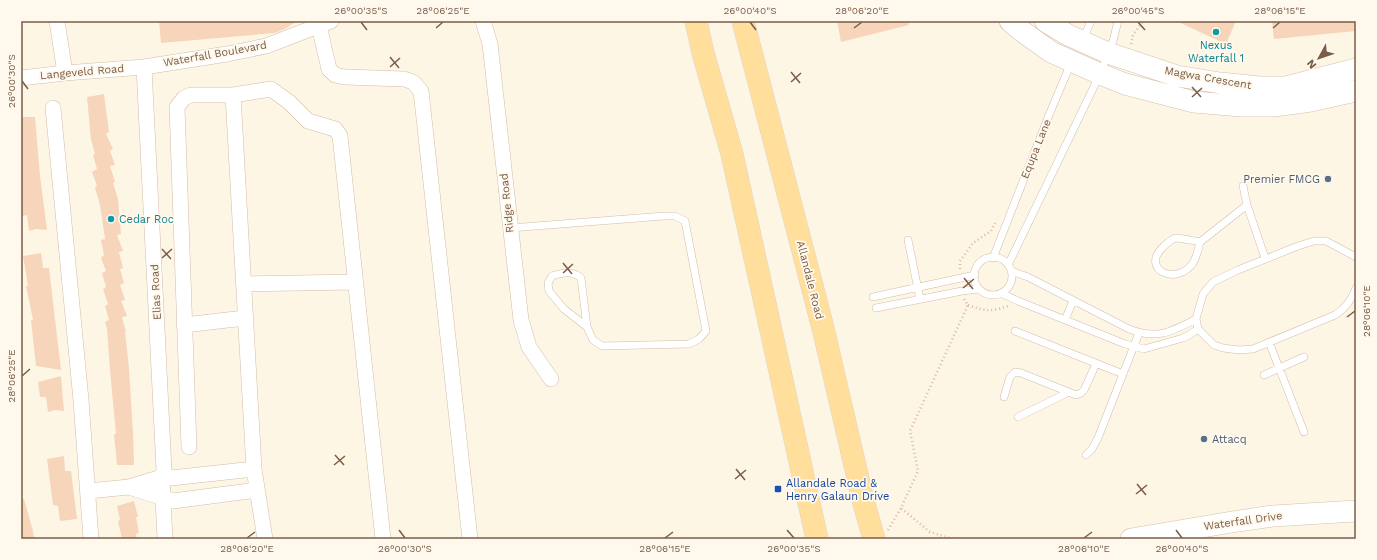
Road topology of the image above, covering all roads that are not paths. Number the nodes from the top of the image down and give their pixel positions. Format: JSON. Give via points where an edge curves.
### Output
{"nodes":[{"id":1,"x":57,"y":21,"type":"edge"},
{"id":2,"x":483,"y":21,"type":"edge"},
{"id":3,"x":696,"y":21,"type":"edge"},
{"id":4,"x":743,"y":21,"type":"edge"},
{"id":5,"x":1010,"y":21,"type":"edge"},
{"id":6,"x":1045,"y":21,"type":"edge"},
{"id":7,"x":1091,"y":21,"type":"edge"},
{"id":8,"x":1118,"y":21,"type":"edge"},
{"id":9,"x":325,"y":24,"type":"edge"},
{"id":10,"x":1077,"y":51,"type":"junction"},
{"id":11,"x":1108,"y":54,"type":"junction"},
{"id":12,"x":144,"y":67,"type":"junction"},
{"id":13,"x":1356,"y":69,"type":"edge"},
{"id":14,"x":64,"y":73,"type":"junction"},
{"id":15,"x":1100,"y":74,"type":"junction"},
{"id":16,"x":21,"y":78,"type":"edge"},
{"id":17,"x":1356,"y":91,"type":"edge"},
{"id":18,"x":233,"y":95,"type":"junction"},
{"id":19,"x":53,"y":108,"type":"dead end"},
{"id":20,"x":1243,"y":186,"type":"dead end"},
{"id":21,"x":1247,"y":205,"type":"junction"},
{"id":22,"x":510,"y":228,"type":"junction"},
{"id":23,"x":908,"y":240,"type":"dead end"},
{"id":24,"x":1200,"y":242,"type":"junction"},
{"id":25,"x":992,"y":258,"type":"junction"},
{"id":26,"x":1265,"y":258,"type":"junction"},
{"id":27,"x":1356,"y":258,"type":"edge"},
{"id":28,"x":1009,"y":268,"type":"junction"},
{"id":29,"x":975,"y":275,"type":"junction"},
{"id":30,"x":355,"y":282,"type":"junction"},
{"id":31,"x":244,"y":284,"type":"junction"},
{"id":32,"x":918,"y":288,"type":"junction"},
{"id":33,"x":1356,"y":288,"type":"edge"},
{"id":34,"x":979,"y":289,"type":"junction"},
{"id":35,"x":1001,"y":293,"type":"junction"},
{"id":36,"x":873,"y":297,"type":"dead end"},
{"id":37,"x":920,"y":299,"type":"junction"},
{"id":38,"x":1073,"y":300,"type":"junction"},
{"id":39,"x":876,"y":308,"type":"dead end"},
{"id":40,"x":246,"y":318,"type":"junction"},
{"id":41,"x":1196,"y":319,"type":"junction"},
{"id":42,"x":1066,"y":320,"type":"junction"},
{"id":43,"x":184,"y":325,"type":"junction"},
{"id":44,"x":586,"y":327,"type":"junction"},
{"id":45,"x":1198,"y":329,"type":"junction"},
{"id":46,"x":1015,"y":331,"type":"dead end"},
{"id":47,"x":1139,"y":333,"type":"junction"},
{"id":48,"x":1269,"y":342,"type":"junction"},
{"id":49,"x":1134,"y":347,"type":"junction"},
{"id":50,"x":1304,"y":358,"type":"dead end"},
{"id":51,"x":1096,"y":364,"type":"junction"},
{"id":52,"x":1280,"y":368,"type":"junction"},
{"id":53,"x":1123,"y":374,"type":"junction"},
{"id":54,"x":1264,"y":375,"type":"dead end"},
{"id":55,"x":551,"y":379,"type":"dead end"},
{"id":56,"x":1069,"y":392,"type":"junction"},
{"id":57,"x":1004,"y":397,"type":"dead end"},
{"id":58,"x":1018,"y":417,"type":"dead end"},
{"id":59,"x":1304,"y":432,"type":"dead end"},
{"id":60,"x":189,"y":447,"type":"dead end"},
{"id":61,"x":1086,"y":455,"type":"dead end"},
{"id":62,"x":254,"y":468,"type":"junction"},
{"id":63,"x":166,"y":475,"type":"junction"},
{"id":64,"x":129,"y":487,"type":"junction"},
{"id":65,"x":257,"y":490,"type":"junction"},
{"id":66,"x":88,"y":491,"type":"junction"},
{"id":67,"x":168,"y":500,"type":"junction"},
{"id":68,"x":1356,"y":511,"type":"edge"},
{"id":69,"x":811,"y":512,"type":"junction"},
{"id":70,"x":881,"y":537,"type":"edge"},
{"id":71,"x":91,"y":539,"type":"edge"},
{"id":72,"x":165,"y":539,"type":"edge"},
{"id":73,"x":176,"y":539,"type":"edge"},
{"id":74,"x":265,"y":539,"type":"edge"},
{"id":75,"x":383,"y":539,"type":"edge"},
{"id":76,"x":470,"y":539,"type":"edge"},
{"id":77,"x":812,"y":539,"type":"edge"},
{"id":78,"x":817,"y":539,"type":"edge"},
{"id":79,"x":1131,"y":539,"type":"edge"}],
"edges":[{"from":1,"to":14,"type":"street"},
{"from":2,"to":22,"type":"street","name":"Ridge Road","via":[[490,44]]},
{"from":3,"to":69,"type":"main road","via":[[732,154]]},
{"from":4,"to":70,"type":"main road","name":"Allandale Road","via":[[823,328],[863,500]]},
{"from":5,"to":10,"type":"street","name":"Magwa Crescent","via":[[1051,52]]},
{"from":6,"to":10,"type":"street","name":"Magwa Crescent","via":[[1068,35]]},
{"from":7,"to":10,"type":"lane","name":"Equpa Lane"},
{"from":8,"to":11,"type":"lane","name":"Equpa Lane"},
{"from":9,"to":12,"type":"street","name":"Waterfall Boulevard","via":[[266,46]]},
{"from":9,"to":76,"type":"street","via":[[329,69],[335,75],[404,79],[413,82],[421,91]]},
{"from":10,"to":11,"type":"street","name":"Magwa Crescent"},
{"from":10,"to":15,"type":"street","name":"Magwa Crescent"},
{"from":10,"to":25,"type":"lane","name":"Equpa Lane"},
{"from":11,"to":13,"type":"street","name":"Magwa Crescent","via":[[1177,76],[1259,87],[1286,87]]},
{"from":11,"to":15,"type":"lane","name":"Equpa Lane"},
{"from":12,"to":14,"type":"street","name":"Langeveld Road"},
{"from":12,"to":63,"type":"street","name":"Elias Road"},
{"from":14,"to":16,"type":"street","name":"Langeveld Road"},
{"from":15,"to":17,"type":"street","name":"Magwa Crescent","via":[[1125,84],[1194,102],[1241,106],[1274,106]]},
{"from":15,"to":28,"type":"lane","name":"Equpa Lane"},
{"from":18,"to":30,"type":"street","via":[[271,88],[308,121],[335,128],[340,136]]},
{"from":18,"to":31,"type":"street"},
{"from":18,"to":43,"type":"street","via":[[191,95],[184,98],[176,108]]},
{"from":19,"to":66,"type":"street"},
{"from":20,"to":21,"type":"lane"},
{"from":21,"to":24,"type":"lane"},
{"from":21,"to":26,"type":"lane"},
{"from":22,"to":44,"type":"lane","via":[[664,216],[675,216],[685,222],[706,331],[699,339],[689,344],[602,346],[593,340]]},
{"from":22,"to":55,"type":"street","name":"Ridge Road","via":[[521,320],[529,347]]},
{"from":23,"to":32,"type":"lane"},
{"from":24,"to":24,"type":"lane","via":[[1176,238],[1170,241],[1158,252],[1155,265],[1165,274],[1178,274],[1186,270],[1196,257]]},
{"from":25,"to":28,"type":"lane","via":[[1001,260]]},
{"from":25,"to":29,"type":"lane","via":[[977,266]]},
{"from":26,"to":27,"type":"lane","via":[[1314,241],[1326,241]]},
{"from":26,"to":41,"type":"lane","via":[[1213,282],[1203,294]]},
{"from":28,"to":35,"type":"lane","via":[[1012,277],[1007,289]]},
{"from":28,"to":38,"type":"lane"},
{"from":29,"to":32,"type":"lane"},
{"from":29,"to":34,"type":"lane"},
{"from":30,"to":31,"type":"street"},
{"from":30,"to":75,"type":"street"},
{"from":31,"to":40,"type":"street"},
{"from":32,"to":36,"type":"lane"},
{"from":32,"to":37,"type":"lane"},
{"from":33,"to":48,"type":"lane","via":[[1343,310],[1335,315]]},
{"from":34,"to":35,"type":"lane","via":[[990,295]]},
{"from":34,"to":37,"type":"lane"},
{"from":35,"to":42,"type":"lane"},
{"from":37,"to":39,"type":"lane"},
{"from":38,"to":42,"type":"lane"},
{"from":38,"to":47,"type":"lane"},
{"from":40,"to":43,"type":"street"},
{"from":40,"to":62,"type":"street"},
{"from":41,"to":45,"type":"lane"},
{"from":41,"to":47,"type":"lane","via":[[1157,335]]},
{"from":42,"to":49,"type":"lane"},
{"from":43,"to":60,"type":"street"},
{"from":44,"to":44,"type":"lane","via":[[564,309],[549,291],[548,283],[552,276],[570,272],[581,278]]},
{"from":45,"to":48,"type":"lane","via":[[1214,344],[1223,348],[1253,349]]},
{"from":45,"to":49,"type":"lane","via":[[1189,336],[1144,349]]},
{"from":46,"to":51,"type":"lane"},
{"from":47,"to":49,"type":"lane"},
{"from":48,"to":52,"type":"lane"},
{"from":49,"to":53,"type":"lane"},
{"from":50,"to":52,"type":"lane"},
{"from":51,"to":53,"type":"lane"},
{"from":51,"to":56,"type":"lane","via":[[1084,390],[1076,395]]},
{"from":52,"to":54,"type":"lane"},
{"from":52,"to":59,"type":"lane"},
{"from":53,"to":61,"type":"lane","via":[[1098,438]]},
{"from":56,"to":57,"type":"lane","via":[[1014,372]]},
{"from":56,"to":58,"type":"lane"},
{"from":62,"to":63,"type":"street"},
{"from":62,"to":65,"type":"street"},
{"from":63,"to":64,"type":"street"},
{"from":63,"to":67,"type":"street","name":"Elias Road"},
{"from":64,"to":66,"type":"street"},
{"from":64,"to":67,"type":"street"},
{"from":65,"to":67,"type":"street"},
{"from":65,"to":74,"type":"street"},
{"from":66,"to":71,"type":"street"},
{"from":67,"to":72,"type":"street","name":"Elias Road"},
{"from":67,"to":73,"type":"street","name":"Elias Road"},
{"from":68,"to":79,"type":"street","name":"Waterfall Drive","via":[[1273,516]]},
{"from":69,"to":77,"type":"main road"},
{"from":69,"to":78,"type":"main road"}]}
